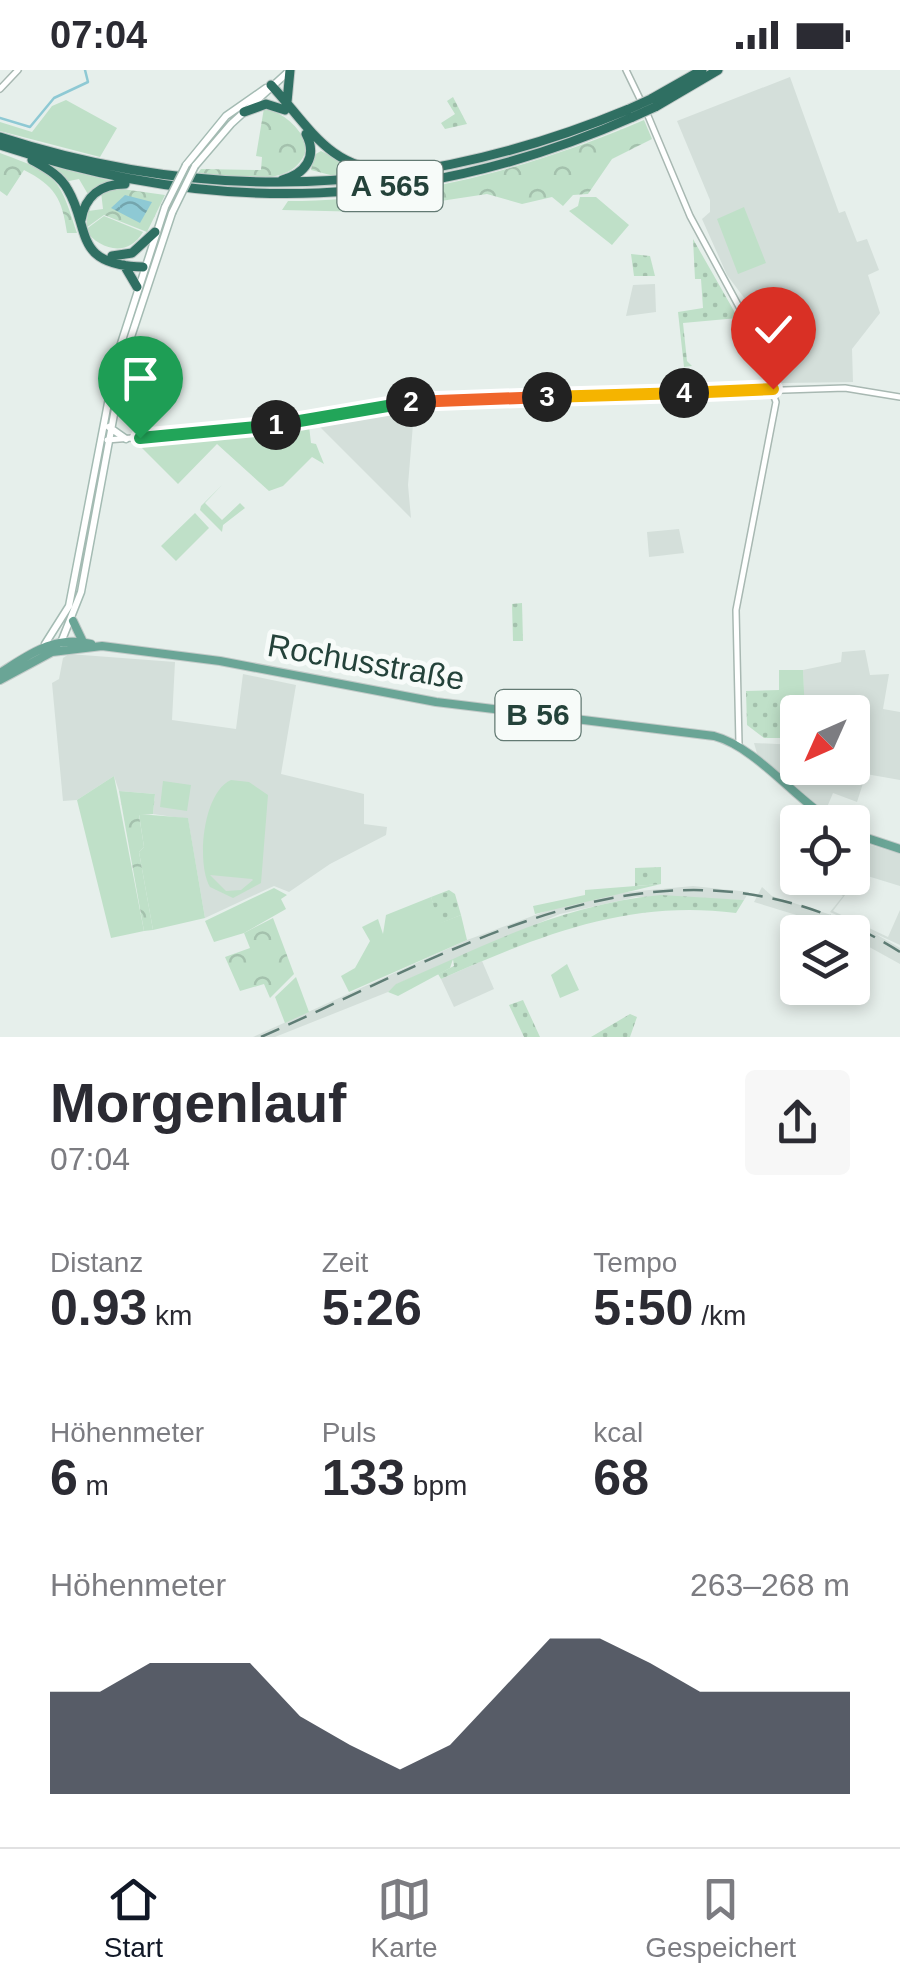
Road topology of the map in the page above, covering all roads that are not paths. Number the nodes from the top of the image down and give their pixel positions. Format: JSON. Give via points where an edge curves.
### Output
{"nodes":[{"id":1,"x":18,"y":70,"type":"edge"},
{"id":2,"x":290,"y":70,"type":"edge"},
{"id":3,"x":626,"y":70,"type":"edge"},
{"id":4,"x":702,"y":70,"type":"edge"},
{"id":5,"x":718,"y":70,"type":"edge"},
{"id":6,"x":270,"y":86,"type":"junction"},
{"id":7,"x":0,"y":89,"type":"edge"},
{"id":8,"x":653,"y":103,"type":"junction"},
{"id":9,"x":286,"y":107,"type":"junction"},
{"id":10,"x":244,"y":112,"type":"junction"},
{"id":11,"x":631,"y":113,"type":"junction"},
{"id":12,"x":0,"y":137,"type":"edge"},
{"id":13,"x":0,"y":145,"type":"edge"},
{"id":14,"x":12,"y":149,"type":"junction"},
{"id":15,"x":190,"y":165,"type":"junction"},
{"id":16,"x":414,"y":171,"type":"junction"},
{"id":17,"x":138,"y":184,"type":"junction"},
{"id":18,"x":259,"y":184,"type":"junction"},
{"id":19,"x":169,"y":210,"type":"junction"},
{"id":20,"x":80,"y":223,"type":"junction"},
{"id":21,"x":156,"y":232,"type":"junction"},
{"id":22,"x":122,"y":260,"type":"junction"},
{"id":23,"x":148,"y":266,"type":"junction"},
{"id":24,"x":137,"y":287,"type":"junction"},
{"id":25,"x":773,"y":389,"type":"junction"},
{"id":26,"x":900,"y":397,"type":"edge"},
{"id":27,"x":105,"y":426,"type":"junction"},
{"id":28,"x":126,"y":439,"type":"junction"},
{"id":29,"x":106,"y":440,"type":"junction"},
{"id":30,"x":96,"y":447,"type":"junction"},
{"id":31,"x":62,"y":620,"type":"junction"},
{"id":32,"x":73,"y":622,"type":"junction"},
{"id":33,"x":83,"y":642,"type":"junction"},
{"id":34,"x":62,"y":644,"type":"junction"},
{"id":35,"x":102,"y":646,"type":"junction"},
{"id":36,"x":48,"y":648,"type":"junction"},
{"id":37,"x":0,"y":676,"type":"edge"},
{"id":38,"x":739,"y":744,"type":"junction"},
{"id":39,"x":806,"y":805,"type":"edge"},
{"id":40,"x":870,"y":839,"type":"edge"},
{"id":41,"x":900,"y":849,"type":"edge"}],
"edges":[{"from":1,"to":7,"type":"street"},
{"from":2,"to":6,"type":"main road"},
{"from":2,"to":9,"type":"highway"},
{"from":3,"to":25,"type":"street"},
{"from":4,"to":8,"type":"highway","number":"A 565"},
{"from":5,"to":8,"type":"highway","number":"A 565"},
{"from":6,"to":9,"type":"highway"},
{"from":6,"to":10,"type":"main road"},
{"from":6,"to":15,"type":"main road","via":[[226,116]]},
{"from":8,"to":11,"type":"highway","number":"A 565","bridge":true},
{"from":9,"to":10,"type":"highway","via":[[266,104]]},
{"from":9,"to":16,"type":"highway","via":[[348,164]]},
{"from":9,"to":18,"type":"highway","via":[[306,134],[311,157],[298,175]]},
{"from":10,"to":15,"type":"main road"},
{"from":11,"to":16,"type":"highway","number":"A 565"},
{"from":11,"to":17,"type":"highway","number":"A 565","via":[[507,162],[347,192],[249,195]]},
{"from":12,"to":18,"type":"highway","number":"A 565","via":[[116,168]]},
{"from":13,"to":14,"type":"highway","number":"A 565"},
{"from":14,"to":17,"type":"highway","number":"A 565"},
{"from":14,"to":20,"type":"highway","via":[[63,182]]},
{"from":15,"to":19,"type":"main road","bridge":true},
{"from":16,"to":18,"type":"highway","number":"A 565","via":[[319,184]]},
{"from":17,"to":20,"type":"highway","via":[[105,186],[93,194]]},
{"from":19,"to":21,"type":"main road"},
{"from":19,"to":23,"type":"main road"},
{"from":20,"to":22,"type":"highway","via":[[84,238]]},
{"from":21,"to":22,"type":"highway"},
{"from":21,"to":23,"type":"main road"},
{"from":22,"to":23,"type":"highway"},
{"from":22,"to":24,"type":"highway"},
{"from":23,"to":24,"type":"main road"},
{"from":23,"to":27,"type":"main road"},
{"from":24,"to":27,"type":"main road"},
{"from":25,"to":26,"type":"street","via":[[858,388]]},
{"from":25,"to":28,"type":"street","via":[[418,402]]},
{"from":25,"to":38,"type":"street","via":[[776,415],[736,610]]},
{"from":27,"to":28,"type":"main road"},
{"from":27,"to":29,"type":"main road"},
{"from":27,"to":30,"type":"main road"},
{"from":28,"to":29,"type":"street"},
{"from":29,"to":30,"type":"main road"},
{"from":29,"to":32,"type":"main road"},
{"from":30,"to":31,"type":"main road"},
{"from":31,"to":34,"type":"main road"},
{"from":31,"to":36,"type":"main road"},
{"from":32,"to":33,"type":"main road"},
{"from":32,"to":34,"type":"main road"},
{"from":33,"to":34,"type":"main road","name":"Rochusstraße","number":"B 56"},
{"from":33,"to":35,"type":"main road","name":"Rochusstraße","number":"B 56"},
{"from":34,"to":35,"type":"main road","name":"Rochusstraße","number":"B 56"},
{"from":34,"to":36,"type":"main road","name":"Rochusstraße","number":"B 56"},
{"from":35,"to":38,"type":"main road","name":"Rochusstraße","number":"B 56"},
{"from":36,"to":37,"type":"main road","number":"B 56"},
{"from":38,"to":39,"type":"main road"},
{"from":40,"to":41,"type":"main road"}]}
